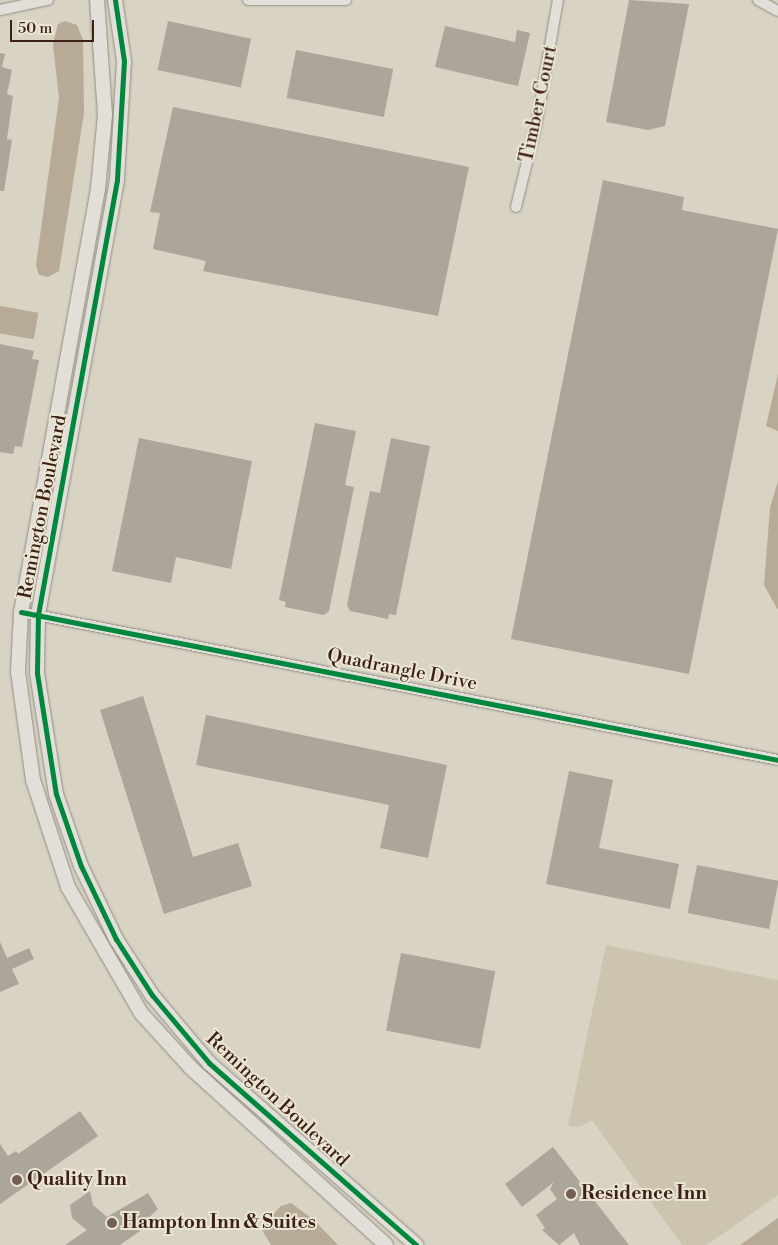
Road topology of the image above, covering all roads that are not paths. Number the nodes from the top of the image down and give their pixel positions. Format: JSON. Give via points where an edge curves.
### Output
{"nodes":[{"id":1,"x":48,"y":0,"type":"edge"},
{"id":2,"x":97,"y":0,"type":"edge"},
{"id":3,"x":115,"y":0,"type":"edge"},
{"id":4,"x":248,"y":0,"type":"edge"},
{"id":5,"x":346,"y":0,"type":"edge"},
{"id":6,"x":558,"y":0,"type":"edge"},
{"id":7,"x":758,"y":0,"type":"edge"},
{"id":8,"x":0,"y":10,"type":"edge"},
{"id":9,"x":778,"y":11,"type":"edge"},
{"id":10,"x":516,"y":207,"type":"dead end"},
{"id":11,"x":20,"y":612,"type":"junction"},
{"id":12,"x":38,"y":614,"type":"junction"},
{"id":13,"x":778,"y":760,"type":"edge"},
{"id":14,"x":386,"y":1245,"type":"edge"},
{"id":15,"x":416,"y":1245,"type":"edge"}],
"edges":[{"from":1,"to":8,"type":"street"},
{"from":2,"to":11,"type":"street","name":"Remington Boulevard","via":[[105,115],[98,189]]},
{"from":3,"to":12,"type":"street","name":"Remington Boulevard","via":[[124,62],[117,180]]},
{"from":4,"to":5,"type":"street"},
{"from":6,"to":10,"type":"street","name":"Timber Court","via":[[537,121]]},
{"from":7,"to":9,"type":"street"},
{"from":11,"to":12,"type":"street","name":"Quadrangle Drive"},
{"from":11,"to":14,"type":"street","name":"Remington Boulevard","via":[[18,672],[33,780],[49,837],[87,923],[141,1013],[191,1068]]},
{"from":12,"to":13,"type":"street","name":"Quadrangle Drive"},
{"from":12,"to":15,"type":"street","name":"Remington Boulevard","via":[[37,673],[56,794],[81,866],[116,939],[152,995],[209,1063]]}]}
